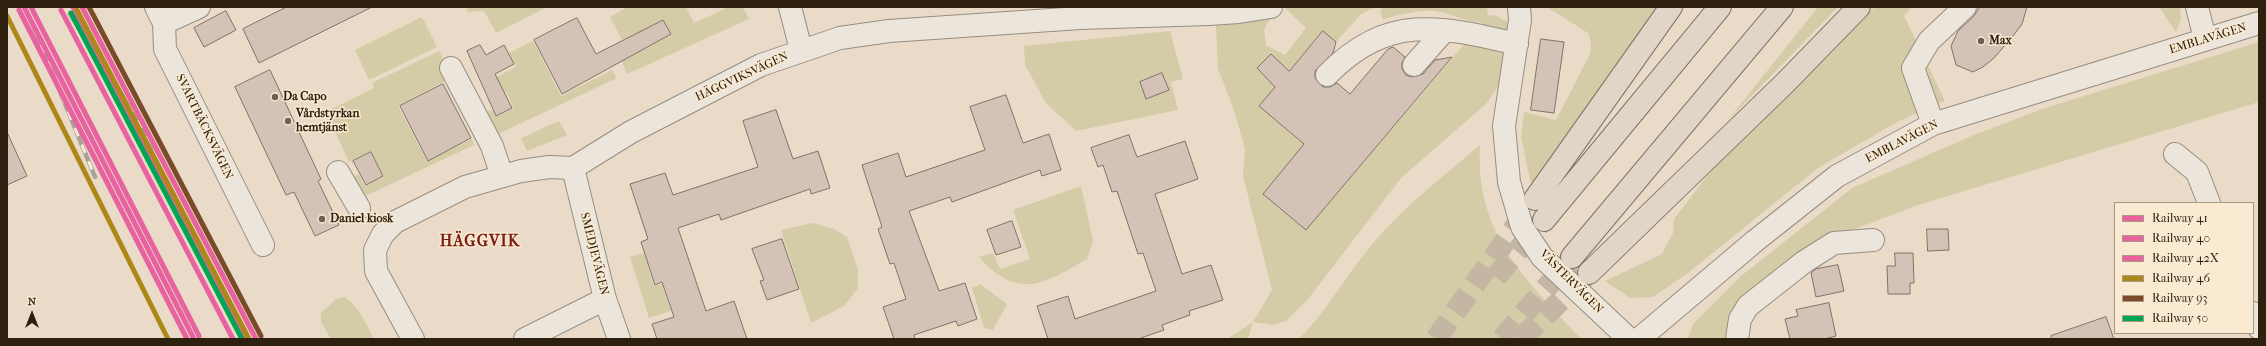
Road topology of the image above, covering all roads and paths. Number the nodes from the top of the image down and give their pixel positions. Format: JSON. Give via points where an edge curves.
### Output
{"nodes":[{"id":1,"x":198,"y":7,"type":"edge"},
{"id":2,"x":790,"y":7,"type":"edge"},
{"id":3,"x":1271,"y":7,"type":"edge"},
{"id":4,"x":1519,"y":7,"type":"edge"},
{"id":5,"x":1671,"y":7,"type":"edge"},
{"id":6,"x":1720,"y":7,"type":"edge"},
{"id":7,"x":1782,"y":7,"type":"edge"},
{"id":8,"x":1859,"y":7,"type":"edge"},
{"id":9,"x":1965,"y":7,"type":"edge"},
{"id":10,"x":2197,"y":7,"type":"edge"},
{"id":11,"x":1174,"y":11,"type":"edge"},
{"id":12,"x":160,"y":15,"type":"edge"},
{"id":13,"x":2259,"y":23,"type":"edge"},
{"id":14,"x":1445,"y":30,"type":"junction"},
{"id":15,"x":2205,"y":39,"type":"junction"},
{"id":16,"x":1517,"y":44,"type":"junction"},
{"id":17,"x":802,"y":50,"type":"junction"},
{"id":18,"x":1414,"y":65,"type":"dead end"},
{"id":19,"x":451,"y":68,"type":"dead end"},
{"id":20,"x":1327,"y":75,"type":"dead end"},
{"id":21,"x":1933,"y":124,"type":"junction"},
{"id":22,"x":2175,"y":154,"type":"dead end"},
{"id":23,"x":573,"y":168,"type":"junction"},
{"id":24,"x":338,"y":172,"type":"dead end"},
{"id":25,"x":502,"y":176,"type":"junction"},
{"id":26,"x":1535,"y":199,"type":"tunnel mouth"},
{"id":27,"x":2209,"y":202,"type":"edge"},
{"id":28,"x":359,"y":208,"type":"dead end"},
{"id":29,"x":1544,"y":220,"type":"tunnel mouth"},
{"id":30,"x":1873,"y":240,"type":"dead end"},
{"id":31,"x":263,"y":245,"type":"dead end"},
{"id":32,"x":1572,"y":257,"type":"tunnel mouth"},
{"id":33,"x":1589,"y":272,"type":"tunnel mouth"},
{"id":34,"x":1796,"y":288,"type":"dead end"},
{"id":35,"x":1764,"y":294,"type":"junction"},
{"id":36,"x":605,"y":299,"type":"junction"},
{"id":37,"x":2254,"y":316,"type":"edge"},
{"id":38,"x":2259,"y":328,"type":"edge"},
{"id":39,"x":413,"y":339,"type":"edge"},
{"id":40,"x":525,"y":339,"type":"edge"},
{"id":41,"x":619,"y":339,"type":"edge"},
{"id":42,"x":1629,"y":339,"type":"edge"},
{"id":43,"x":1639,"y":339,"type":"edge"},
{"id":44,"x":1737,"y":339,"type":"edge"}],
"edges":[{"from":1,"to":12,"type":"street"},
{"from":2,"to":17,"type":"street"},
{"from":3,"to":11,"type":"street","name":"HÄGGVIKSVÄGEN","via":[[1240,12]]},
{"from":4,"to":16,"type":"street","name":"VÄSTERVÄGEN"},
{"from":5,"to":26,"type":"highway"},
{"from":6,"to":29,"type":"highway"},
{"from":7,"to":32,"type":"highway"},
{"from":8,"to":33,"type":"highway","via":[[1785,83]]},
{"from":9,"to":21,"type":"street","via":[[1929,41],[1913,68]]},
{"from":10,"to":15,"type":"street"},
{"from":11,"to":17,"type":"street","name":"HÄGGVIKSVÄGEN","via":[[889,31],[840,38]]},
{"from":12,"to":31,"type":"street","name":"SVARTBÄCKSVÄGEN","via":[[165,49]]},
{"from":13,"to":15,"type":"street","name":"EMBLAVÄGEN"},
{"from":14,"to":16,"type":"street"},
{"from":14,"to":18,"type":"street"},
{"from":14,"to":20,"type":"street","via":[[1393,32],[1364,44],[1341,60]]},
{"from":15,"to":21,"type":"street","name":"EMBLAVÄGEN"},
{"from":16,"to":42,"type":"street","name":"VÄSTERVÄGEN","via":[[1504,126],[1509,182],[1522,227],[1542,257]]},
{"from":17,"to":23,"type":"street","name":"HÄGGVIKSVÄGEN","via":[[741,74],[631,132]]},
{"from":19,"to":25,"type":"street","via":[[492,146]]},
{"from":21,"to":43,"type":"street","name":"EMBLAVÄGEN","via":[[1837,176]]},
{"from":22,"to":27,"type":"street","via":[[2197,172]]},
{"from":23,"to":25,"type":"street","via":[[549,167]]},
{"from":23,"to":36,"type":"street","name":"SMEDJEVÄGEN"},
{"from":24,"to":28,"type":"street"},
{"from":25,"to":39,"type":"street","via":[[464,187],[395,222],[383,234],[375,250],[376,271]]},
{"from":30,"to":35,"type":"street","via":[[1834,243],[1804,262]]},
{"from":34,"to":35,"type":"street"},
{"from":35,"to":44,"type":"street","via":[[1748,306],[1740,320]]},
{"from":36,"to":40,"type":"street"},
{"from":36,"to":41,"type":"street","name":"SMEDJEVÄGEN"},
{"from":37,"to":38,"type":"street"}]}
